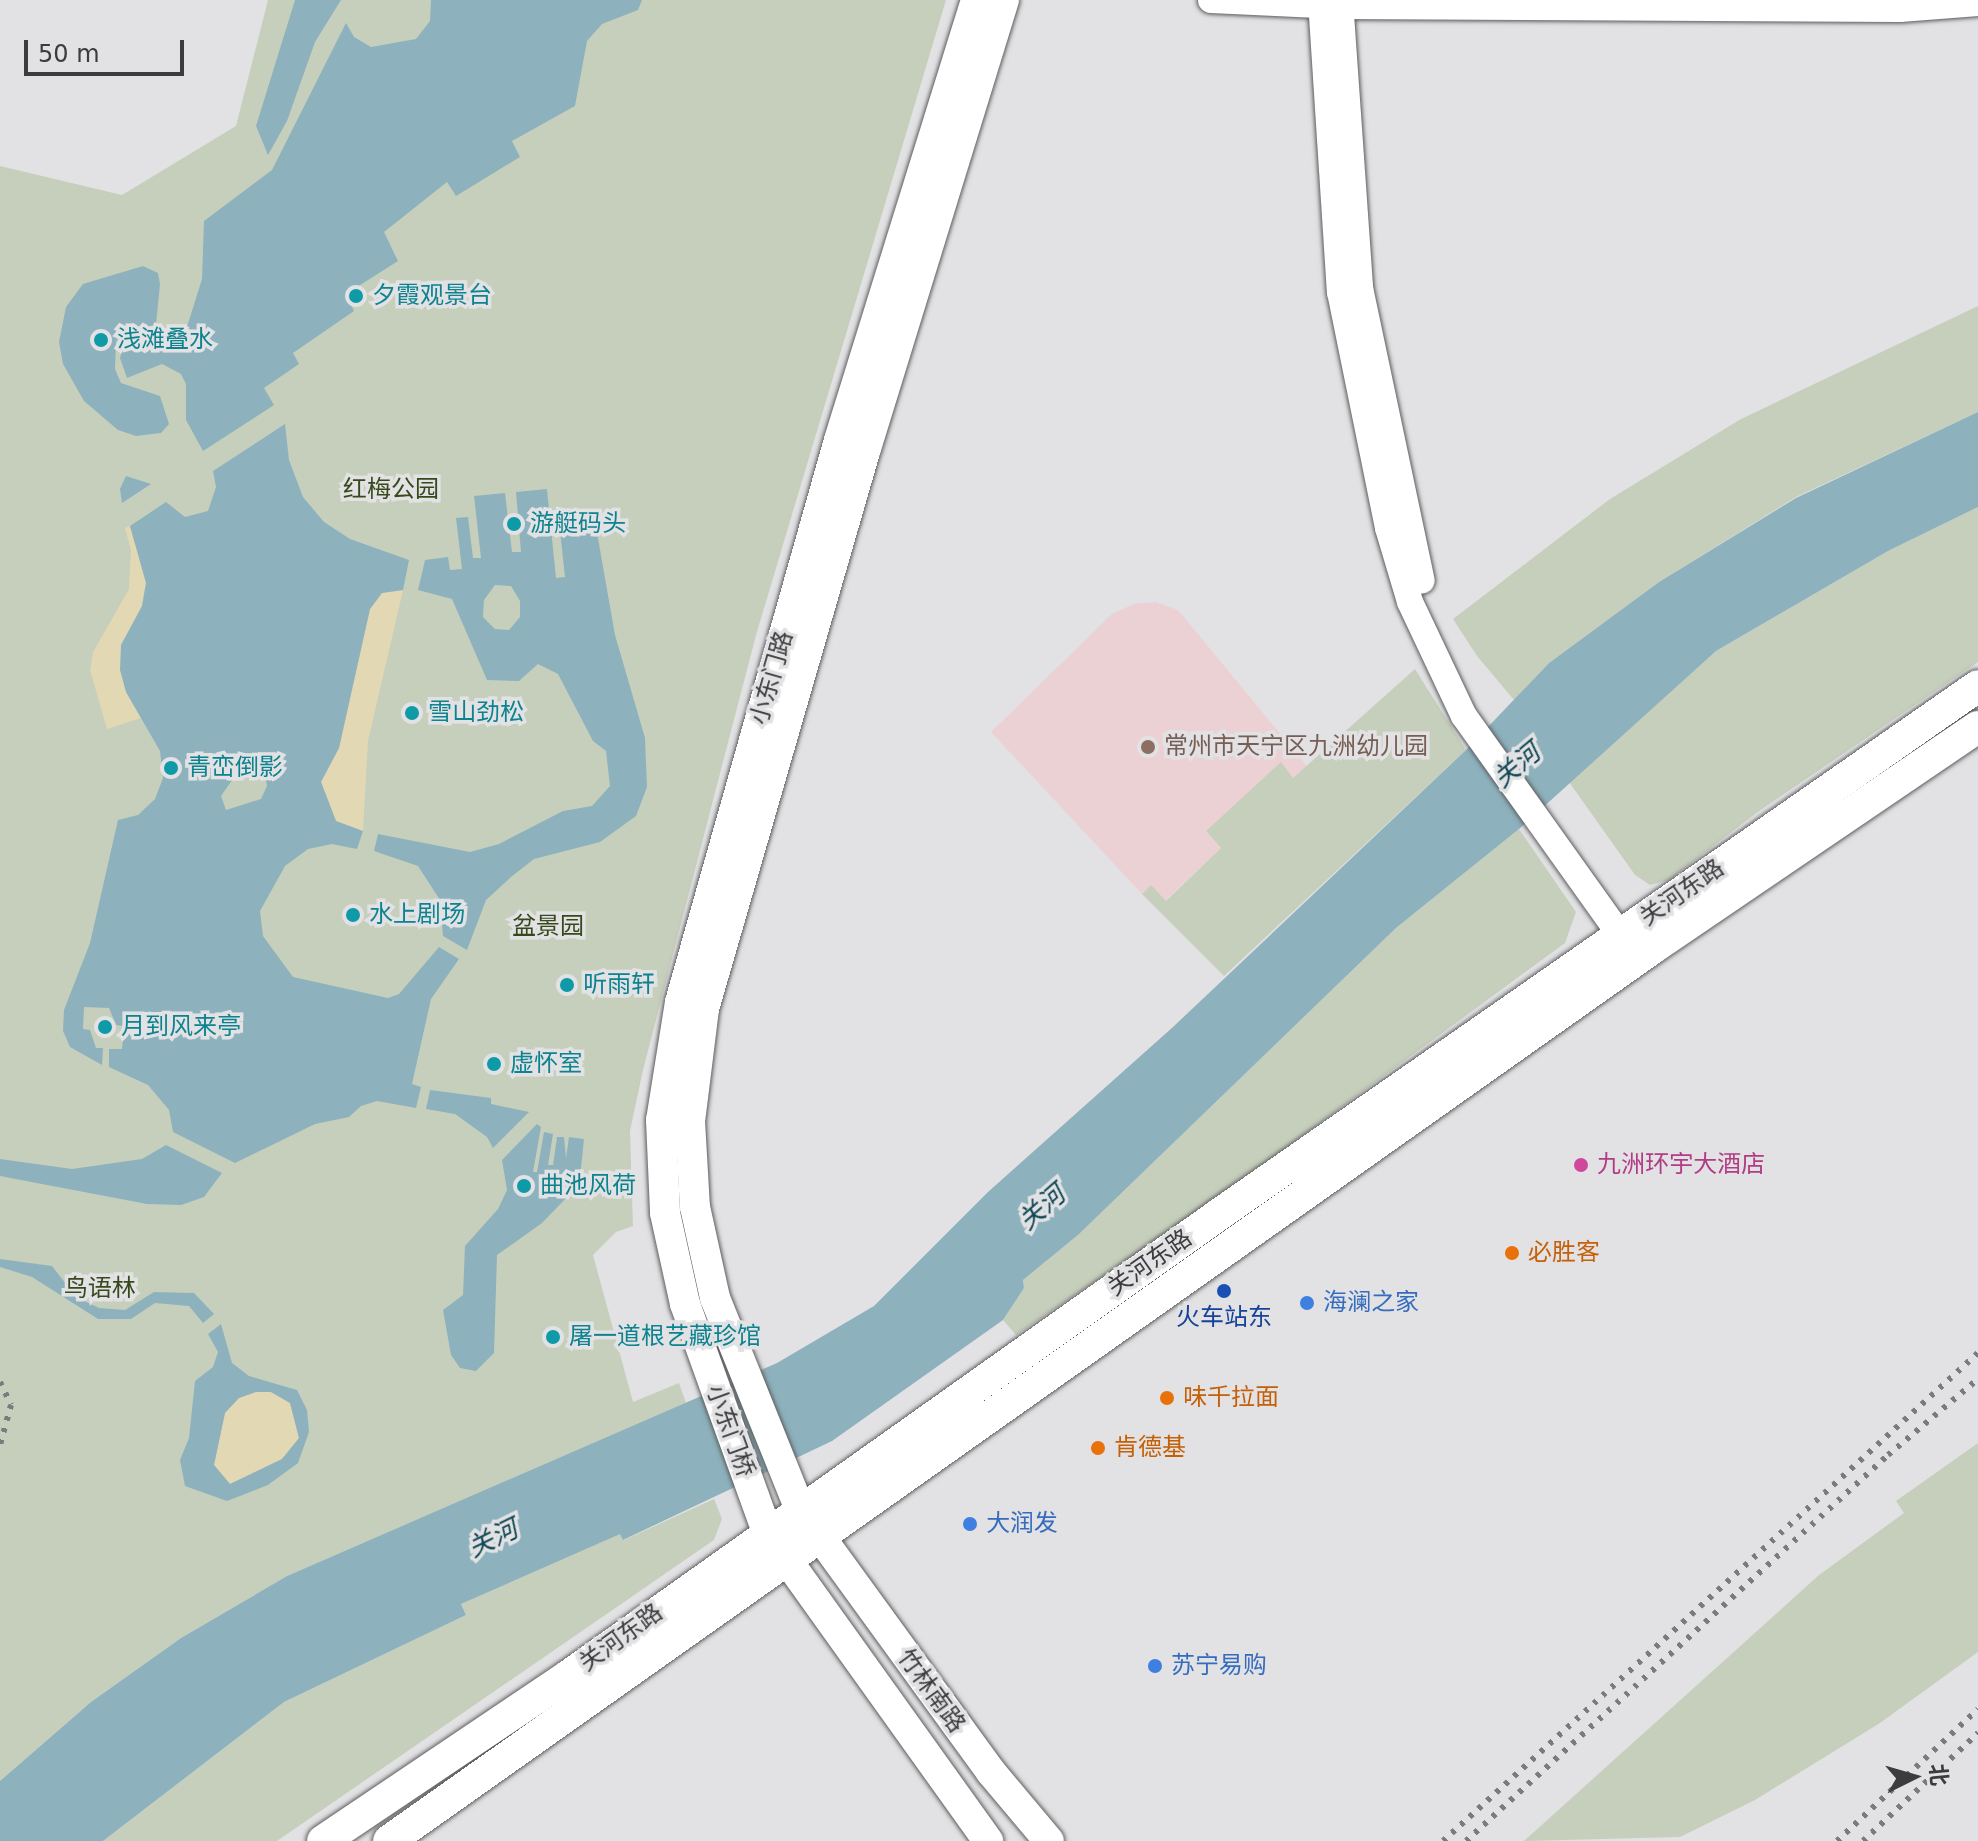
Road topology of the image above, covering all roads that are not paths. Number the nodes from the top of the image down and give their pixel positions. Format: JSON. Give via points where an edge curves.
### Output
{"nodes":[{"id":1,"x":976,"y":0,"type":"edge"},
{"id":2,"x":1004,"y":0,"type":"edge"},
{"id":3,"x":1211,"y":0,"type":"edge"},
{"id":4,"x":1331,"y":3,"type":"edge"},
{"id":5,"x":1978,"y":3,"type":"edge"},
{"id":6,"x":1978,"y":686,"type":"edge"},
{"id":7,"x":1978,"y":727,"type":"edge"},
{"id":8,"x":1636,"y":942,"type":"junction"},
{"id":9,"x":739,"y":1354,"type":"joint"},
{"id":10,"x":707,"y":1367,"type":"joint"},
{"id":11,"x":800,"y":1509,"type":"junction"},
{"id":12,"x":767,"y":1532,"type":"junction"},
{"id":13,"x":818,"y":1537,"type":"junction"},
{"id":14,"x":784,"y":1562,"type":"junction"},
{"id":15,"x":323,"y":1841,"type":"edge"},
{"id":16,"x":389,"y":1841,"type":"edge"},
{"id":17,"x":988,"y":1841,"type":"edge"},
{"id":18,"x":1049,"y":1841,"type":"edge"}],
"edges":[{"from":1,"to":10,"type":"main road","name":"小东门路","via":[[839,440],[680,1002],[661,1120],[665,1213],[685,1304]]},
{"from":2,"to":9,"type":"main road","name":"小东门路","via":[[866,448],[704,1009],[690,1121],[695,1207],[715,1298]]},
{"from":3,"to":4,"type":"street"},
{"from":4,"to":5,"type":"street","via":[[1900,9]]},
{"from":4,"to":8,"type":"street","via":[[1342,305],[1388,528],[1410,602],[1470,710]]},
{"from":6,"to":8,"type":"main road","name":"关河东路"},
{"from":7,"to":8,"type":"main road","name":"关河东路"},
{"from":8,"to":11,"type":"main road","name":"关河东路"},
{"from":8,"to":13,"type":"main road","name":"关河东路"},
{"from":9,"to":11,"type":"main road","name":"小东门桥"},
{"from":10,"to":12,"type":"main road","name":"小东门桥"},
{"from":11,"to":12,"type":"main road","name":"关河东路"},
{"from":11,"to":13,"type":"main road"},
{"from":12,"to":14,"type":"main road"},
{"from":12,"to":15,"type":"main road","name":"关河东路","via":[[567,1677]]},
{"from":13,"to":14,"type":"main road","name":"关河东路"},
{"from":13,"to":18,"type":"main road","name":"竹林南路"},
{"from":14,"to":16,"type":"main road","name":"关河东路"},
{"from":14,"to":17,"type":"main road","name":"竹林南路"}]}
